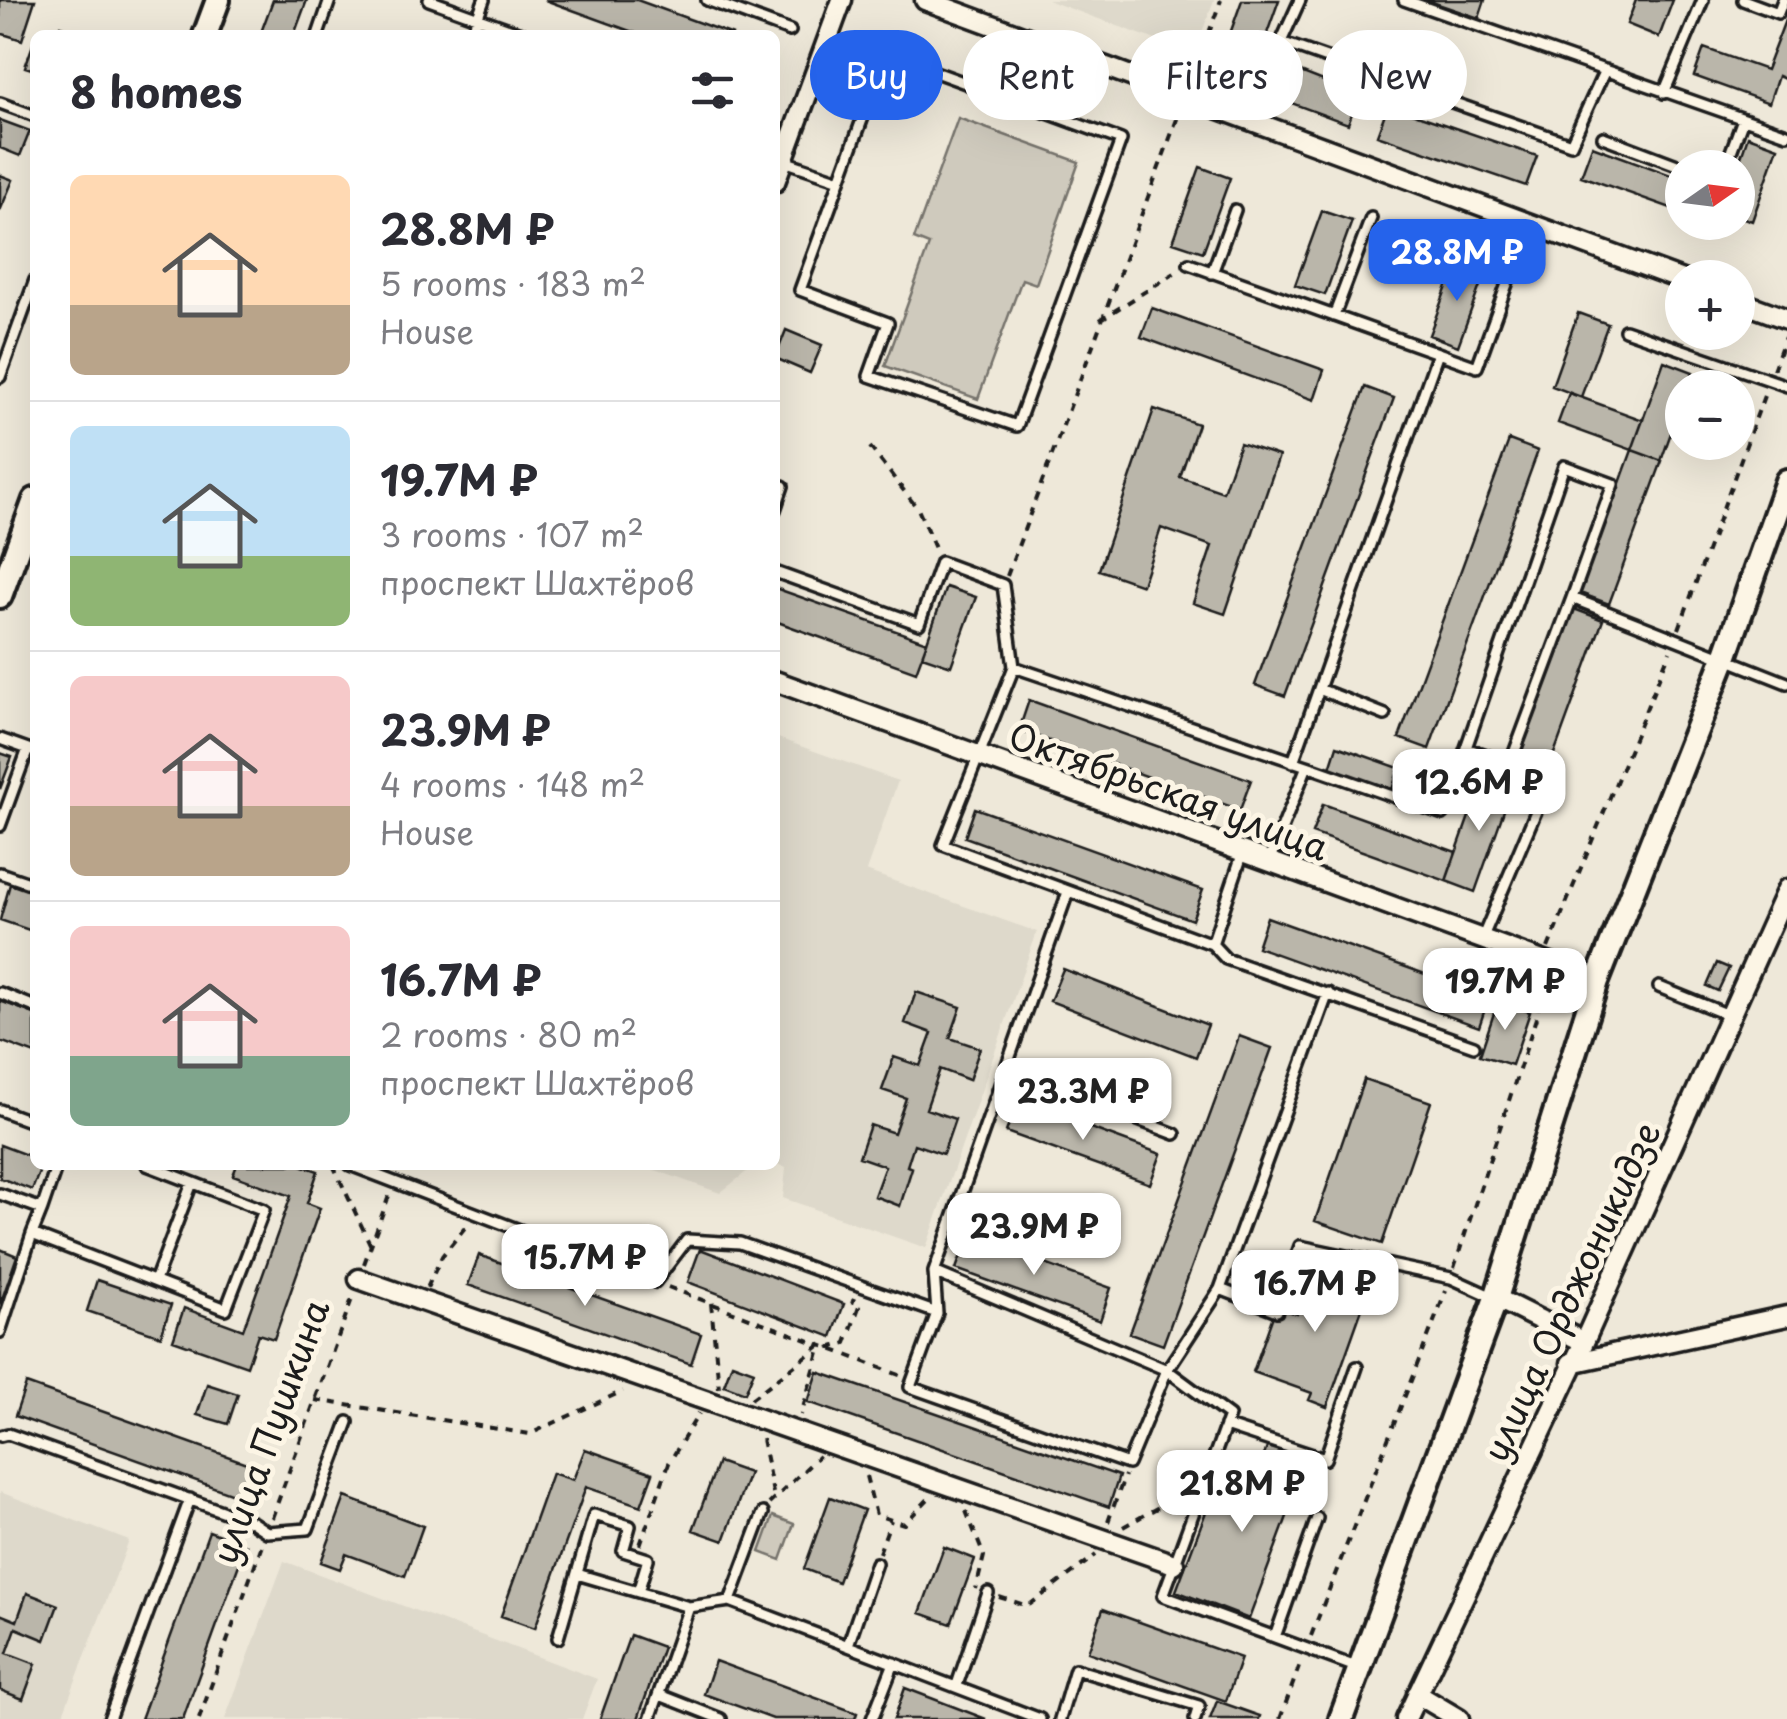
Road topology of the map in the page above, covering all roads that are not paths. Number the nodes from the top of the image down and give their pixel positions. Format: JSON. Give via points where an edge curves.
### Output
{"nodes":[{"id":1,"x":330,"y":0,"type":"edge"},
{"id":2,"x":430,"y":0,"type":"edge"},
{"id":3,"x":484,"y":0,"type":"edge"},
{"id":4,"x":707,"y":0,"type":"edge"},
{"id":5,"x":842,"y":0,"type":"edge"},
{"id":6,"x":925,"y":0,"type":"edge"},
{"id":7,"x":1300,"y":0,"type":"edge"},
{"id":8,"x":1404,"y":0,"type":"edge"},
{"id":9,"x":1703,"y":0,"type":"edge"},
{"id":10,"x":1744,"y":0,"type":"edge"},
{"id":11,"x":1782,"y":0,"type":"edge"},
{"id":12,"x":213,"y":4,"type":"edge"},
{"id":13,"x":477,"y":18,"type":"junction"},
{"id":14,"x":206,"y":30,"type":"edge"},
{"id":15,"x":320,"y":30,"type":"edge"},
{"id":16,"x":473,"y":30,"type":"edge"},
{"id":17,"x":512,"y":30,"type":"edge"},
{"id":18,"x":790,"y":31,"type":"dead end"},
{"id":19,"x":1605,"y":70,"type":"junction"},
{"id":20,"x":1664,"y":93,"type":"junction"},
{"id":21,"x":0,"y":102,"type":"edge"},
{"id":22,"x":30,"y":114,"type":"edge"},
{"id":23,"x":1743,"y":120,"type":"junction"},
{"id":24,"x":1787,"y":134,"type":"edge"},
{"id":25,"x":1603,"y":138,"type":"dead end"},
{"id":26,"x":1732,"y":150,"type":"edge"},
{"id":27,"x":780,"y":156,"type":"edge"},
{"id":28,"x":780,"y":159,"type":"edge"},
{"id":29,"x":1665,"y":161,"type":"edge"},
{"id":30,"x":840,"y":180,"type":"junction"},
{"id":31,"x":1236,"y":210,"type":"dead end"},
{"id":32,"x":1371,"y":218,"type":"dead end"},
{"id":33,"x":1189,"y":264,"type":"road end"},
{"id":34,"x":1212,"y":272,"type":"junction"},
{"id":35,"x":1511,"y":273,"type":"dead end"},
{"id":36,"x":1665,"y":274,"type":"edge"},
{"id":37,"x":30,"y":294,"type":"edge"},
{"id":38,"x":1755,"y":307,"type":"edge"},
{"id":39,"x":1334,"y":316,"type":"junction"},
{"id":40,"x":1787,"y":319,"type":"edge"},
{"id":41,"x":1625,"y":330,"type":"dead end"},
{"id":42,"x":1438,"y":354,"type":"junction"},
{"id":43,"x":0,"y":377,"type":"edge"},
{"id":44,"x":1787,"y":386,"type":"edge"},
{"id":45,"x":1787,"y":481,"type":"edge"},
{"id":46,"x":783,"y":486,"type":"dead end"},
{"id":47,"x":780,"y":495,"type":"edge"},
{"id":48,"x":30,"y":514,"type":"edge"},
{"id":49,"x":780,"y":574,"type":"edge"},
{"id":50,"x":0,"y":596,"type":"edge"},
{"id":51,"x":1572,"y":598,"type":"junction"},
{"id":52,"x":1725,"y":657,"type":"junction"},
{"id":53,"x":1014,"y":667,"type":"junction"},
{"id":54,"x":780,"y":683,"type":"edge"},
{"id":55,"x":1787,"y":683,"type":"edge"},
{"id":56,"x":1319,"y":690,"type":"junction"},
{"id":57,"x":1385,"y":715,"type":"dead end"},
{"id":58,"x":0,"y":739,"type":"edge"},
{"id":59,"x":1466,"y":748,"type":"junction"},
{"id":60,"x":30,"y":749,"type":"edge"},
{"id":61,"x":976,"y":754,"type":"junction"},
{"id":62,"x":30,"y":755,"type":"edge"},
{"id":63,"x":1293,"y":762,"type":"junction"},
{"id":64,"x":1307,"y":766,"type":"junction"},
{"id":65,"x":1537,"y":809,"type":"dead end"},
{"id":66,"x":0,"y":826,"type":"edge"},
{"id":67,"x":1243,"y":852,"type":"junction"},
{"id":68,"x":1270,"y":862,"type":"junction"},
{"id":69,"x":0,"y":872,"type":"edge"},
{"id":70,"x":30,"y":883,"type":"edge"},
{"id":71,"x":1787,"y":889,"type":"edge"},
{"id":72,"x":1068,"y":892,"type":"junction"},
{"id":73,"x":1482,"y":939,"type":"junction"},
{"id":74,"x":1212,"y":944,"type":"junction"},
{"id":75,"x":1508,"y":948,"type":"junction"},
{"id":76,"x":1597,"y":981,"type":"junction"},
{"id":77,"x":1496,"y":987,"type":"dead end"},
{"id":78,"x":1660,"y":987,"type":"dead end"},
{"id":79,"x":0,"y":994,"type":"edge"},
{"id":80,"x":1328,"y":994,"type":"junction"},
{"id":81,"x":30,"y":1005,"type":"edge"},
{"id":82,"x":1734,"y":1017,"type":"junction"},
{"id":83,"x":1474,"y":1046,"type":"dead end"},
{"id":84,"x":1008,"y":1070,"type":"junction"},
{"id":85,"x":0,"y":1110,"type":"edge"},
{"id":86,"x":30,"y":1121,"type":"edge"},
{"id":87,"x":1175,"y":1134,"type":"dead end"},
{"id":88,"x":55,"y":1170,"type":"edge"},
{"id":89,"x":160,"y":1170,"type":"edge"},
{"id":90,"x":363,"y":1170,"type":"edge"},
{"id":91,"x":192,"y":1182,"type":"junction"},
{"id":92,"x":0,"y":1194,"type":"edge"},
{"id":93,"x":42,"y":1209,"type":"junction"},
{"id":94,"x":32,"y":1234,"type":"junction"},
{"id":95,"x":934,"y":1272,"type":"junction"},
{"id":96,"x":359,"y":1278,"type":"road end"},
{"id":97,"x":154,"y":1281,"type":"junction"},
{"id":98,"x":1220,"y":1289,"type":"junction"},
{"id":99,"x":1496,"y":1298,"type":"junction"},
{"id":100,"x":937,"y":1313,"type":"junction"},
{"id":101,"x":1787,"y":1316,"type":"edge"},
{"id":102,"x":0,"y":1332,"type":"edge"},
{"id":103,"x":1584,"y":1342,"type":"junction"},
{"id":104,"x":1571,"y":1363,"type":"junction"},
{"id":105,"x":1357,"y":1367,"type":"dead end"},
{"id":106,"x":1167,"y":1370,"type":"junction"},
{"id":107,"x":348,"y":1422,"type":"dead end"},
{"id":108,"x":1225,"y":1426,"type":"junction"},
{"id":109,"x":0,"y":1436,"type":"edge"},
{"id":110,"x":190,"y":1499,"type":"junction"},
{"id":111,"x":763,"y":1514,"type":"road end"},
{"id":112,"x":1318,"y":1518,"type":"dead end"},
{"id":113,"x":876,"y":1562,"type":"road end"},
{"id":114,"x":1174,"y":1564,"type":"junction"},
{"id":115,"x":577,"y":1574,"type":"junction"},
{"id":116,"x":638,"y":1592,"type":"junction"},
{"id":117,"x":988,"y":1593,"type":"road end"},
{"id":118,"x":730,"y":1602,"type":"junction"},
{"id":119,"x":688,"y":1607,"type":"junction"},
{"id":120,"x":1275,"y":1637,"type":"junction"},
{"id":121,"x":558,"y":1638,"type":"dead end"},
{"id":122,"x":848,"y":1644,"type":"junction"},
{"id":123,"x":894,"y":1663,"type":"junction"},
{"id":124,"x":1359,"y":1668,"type":"junction"},
{"id":125,"x":957,"y":1686,"type":"junction"},
{"id":126,"x":1417,"y":1694,"type":"junction"},
{"id":127,"x":660,"y":1695,"type":"junction"},
{"id":128,"x":109,"y":1719,"type":"edge"},
{"id":129,"x":650,"y":1719,"type":"edge"},
{"id":130,"x":721,"y":1719,"type":"edge"},
{"id":131,"x":872,"y":1719,"type":"edge"},
{"id":132,"x":1040,"y":1719,"type":"edge"},
{"id":133,"x":1060,"y":1719,"type":"edge"},
{"id":134,"x":1194,"y":1719,"type":"edge"},
{"id":135,"x":1341,"y":1719,"type":"edge"},
{"id":136,"x":1406,"y":1719,"type":"edge"},
{"id":137,"x":1458,"y":1719,"type":"edge"}],
"edges":[{"from":1,"to":15,"type":"lane"},
{"from":2,"to":13,"type":"lane"},
{"from":3,"to":13,"type":"lane"},
{"from":4,"to":18,"type":"lane"},
{"from":5,"to":27,"type":"street"},
{"from":6,"to":36,"type":"street"},
{"from":7,"to":19,"type":"lane","via":[[1281,42],[1571,144]]},
{"from":8,"to":19,"type":"lane"},
{"from":9,"to":20,"type":"lane"},
{"from":10,"to":11,"type":"lane","via":[[1778,12]]},
{"from":12,"to":14,"type":"main road"},
{"from":13,"to":16,"type":"lane"},
{"from":13,"to":17,"type":"lane"},
{"from":19,"to":20,"type":"lane"},
{"from":20,"to":23,"type":"lane"},
{"from":21,"to":22,"type":"lane"},
{"from":23,"to":24,"type":"lane"},
{"from":23,"to":26,"type":"lane"},
{"from":25,"to":29,"type":"lane"},
{"from":28,"to":30,"type":"lane"},
{"from":30,"to":30,"type":"lane","via":[[800,290],[888,323],[869,376],[1017,426],[1122,140],[886,54]]},
{"from":31,"to":34,"type":"lane"},
{"from":32,"to":39,"type":"lane"},
{"from":33,"to":34,"type":"lane"},
{"from":34,"to":39,"type":"lane"},
{"from":35,"to":42,"type":"lane","via":[[1477,367]]},
{"from":37,"to":43,"type":"lane"},
{"from":38,"to":40,"type":"street"},
{"from":39,"to":42,"type":"lane"},
{"from":41,"to":44,"type":"lane"},
{"from":42,"to":56,"type":"lane"},
{"from":45,"to":52,"type":"main road"},
{"from":46,"to":47,"type":"lane"},
{"from":48,"to":50,"type":"main road"},
{"from":49,"to":53,"type":"lane","via":[[919,624],[941,562],[1003,585]]},
{"from":51,"to":52,"type":"lane"},
{"from":51,"to":59,"type":"lane","via":[[1510,764]]},
{"from":51,"to":59,"type":"lane","via":[[1612,484],[1564,466]]},
{"from":52,"to":55,"type":"lane"},
{"from":52,"to":76,"type":"main road"},
{"from":53,"to":61,"type":"lane"},
{"from":53,"to":63,"type":"lane"},
{"from":54,"to":61,"type":"street","name":"Октябрьская улица"},
{"from":56,"to":57,"type":"lane"},
{"from":56,"to":63,"type":"lane"},
{"from":58,"to":60,"type":"lane"},
{"from":59,"to":64,"type":"lane","via":[[1443,814]]},
{"from":61,"to":67,"type":"street","name":"Октябрьская улица"},
{"from":61,"to":72,"type":"lane","via":[[943,845]]},
{"from":62,"to":66,"type":"lane"},
{"from":63,"to":64,"type":"lane"},
{"from":64,"to":68,"type":"lane"},
{"from":65,"to":73,"type":"lane"},
{"from":67,"to":68,"type":"street","name":"Октябрьская улица"},
{"from":67,"to":74,"type":"lane"},
{"from":68,"to":73,"type":"street","name":"Октябрьская улица"},
{"from":69,"to":70,"type":"lane"},
{"from":71,"to":82,"type":"street","name":"улица Орджоникидзе"},
{"from":72,"to":74,"type":"lane"},
{"from":72,"to":84,"type":"lane"},
{"from":73,"to":75,"type":"street","name":"Октябрьская улица"},
{"from":74,"to":80,"type":"lane","via":[[1226,959]]},
{"from":75,"to":76,"type":"street","name":"Октябрьская улица"},
{"from":75,"to":77,"type":"lane"},
{"from":76,"to":99,"type":"main road"},
{"from":78,"to":82,"type":"lane"},
{"from":79,"to":81,"type":"lane"},
{"from":80,"to":83,"type":"lane"},
{"from":80,"to":98,"type":"lane"},
{"from":82,"to":103,"type":"street","name":"улица Орджоникидзе"},
{"from":84,"to":87,"type":"lane"},
{"from":84,"to":95,"type":"lane"},
{"from":85,"to":86,"type":"lane"},
{"from":88,"to":93,"type":"lane"},
{"from":89,"to":91,"type":"lane"},
{"from":90,"to":100,"type":"lane","via":[[655,1282],[687,1240],[740,1243]]},
{"from":91,"to":97,"type":"lane"},
{"from":91,"to":97,"type":"lane","via":[[264,1210],[226,1308]]},
{"from":92,"to":93,"type":"lane"},
{"from":93,"to":94,"type":"lane"},
{"from":94,"to":97,"type":"lane"},
{"from":94,"to":102,"type":"lane"},
{"from":95,"to":100,"type":"lane"},
{"from":95,"to":106,"type":"lane"},
{"from":96,"to":114,"type":"street"},
{"from":98,"to":99,"type":"lane","via":[[1277,1311],[1300,1246],[1451,1278]]},
{"from":98,"to":106,"type":"lane"},
{"from":99,"to":103,"type":"street"},
{"from":99,"to":124,"type":"main road"},
{"from":100,"to":106,"type":"lane","via":[[910,1387],[1128,1464]]},
{"from":101,"to":104,"type":"street"},
{"from":103,"to":104,"type":"street","name":"улица Орджоникидзе"},
{"from":104,"to":126,"type":"street","name":"улица Орджоникидзе"},
{"from":105,"to":108,"type":"lane","via":[[1325,1459]]},
{"from":106,"to":108,"type":"lane","via":[[1229,1416]]},
{"from":107,"to":110,"type":"lane","via":[[308,1529],[267,1532]]},
{"from":108,"to":114,"type":"lane"},
{"from":109,"to":110,"type":"lane"},
{"from":110,"to":128,"type":"lane"},
{"from":111,"to":118,"type":"lane"},
{"from":112,"to":120,"type":"lane"},
{"from":113,"to":122,"type":"lane"},
{"from":114,"to":120,"type":"lane","via":[[1163,1596]]},
{"from":115,"to":116,"type":"lane"},
{"from":115,"to":116,"type":"lane","via":[[594,1515],[630,1526],[623,1552],[648,1559]]},
{"from":115,"to":121,"type":"lane"},
{"from":116,"to":119,"type":"lane"},
{"from":117,"to":125,"type":"lane"},
{"from":118,"to":119,"type":"lane"},
{"from":118,"to":122,"type":"lane"},
{"from":119,"to":127,"type":"lane"},
{"from":120,"to":124,"type":"lane"},
{"from":122,"to":123,"type":"lane"},
{"from":123,"to":125,"type":"lane"},
{"from":123,"to":131,"type":"lane"},
{"from":124,"to":135,"type":"main road"},
{"from":125,"to":132,"type":"lane"},
{"from":126,"to":136,"type":"street","name":"улица Орджоникидзе"},
{"from":126,"to":137,"type":"street"},
{"from":127,"to":129,"type":"lane"},
{"from":127,"to":130,"type":"lane"},
{"from":133,"to":134,"type":"lane","via":[[1075,1669],[1200,1706]]}]}
